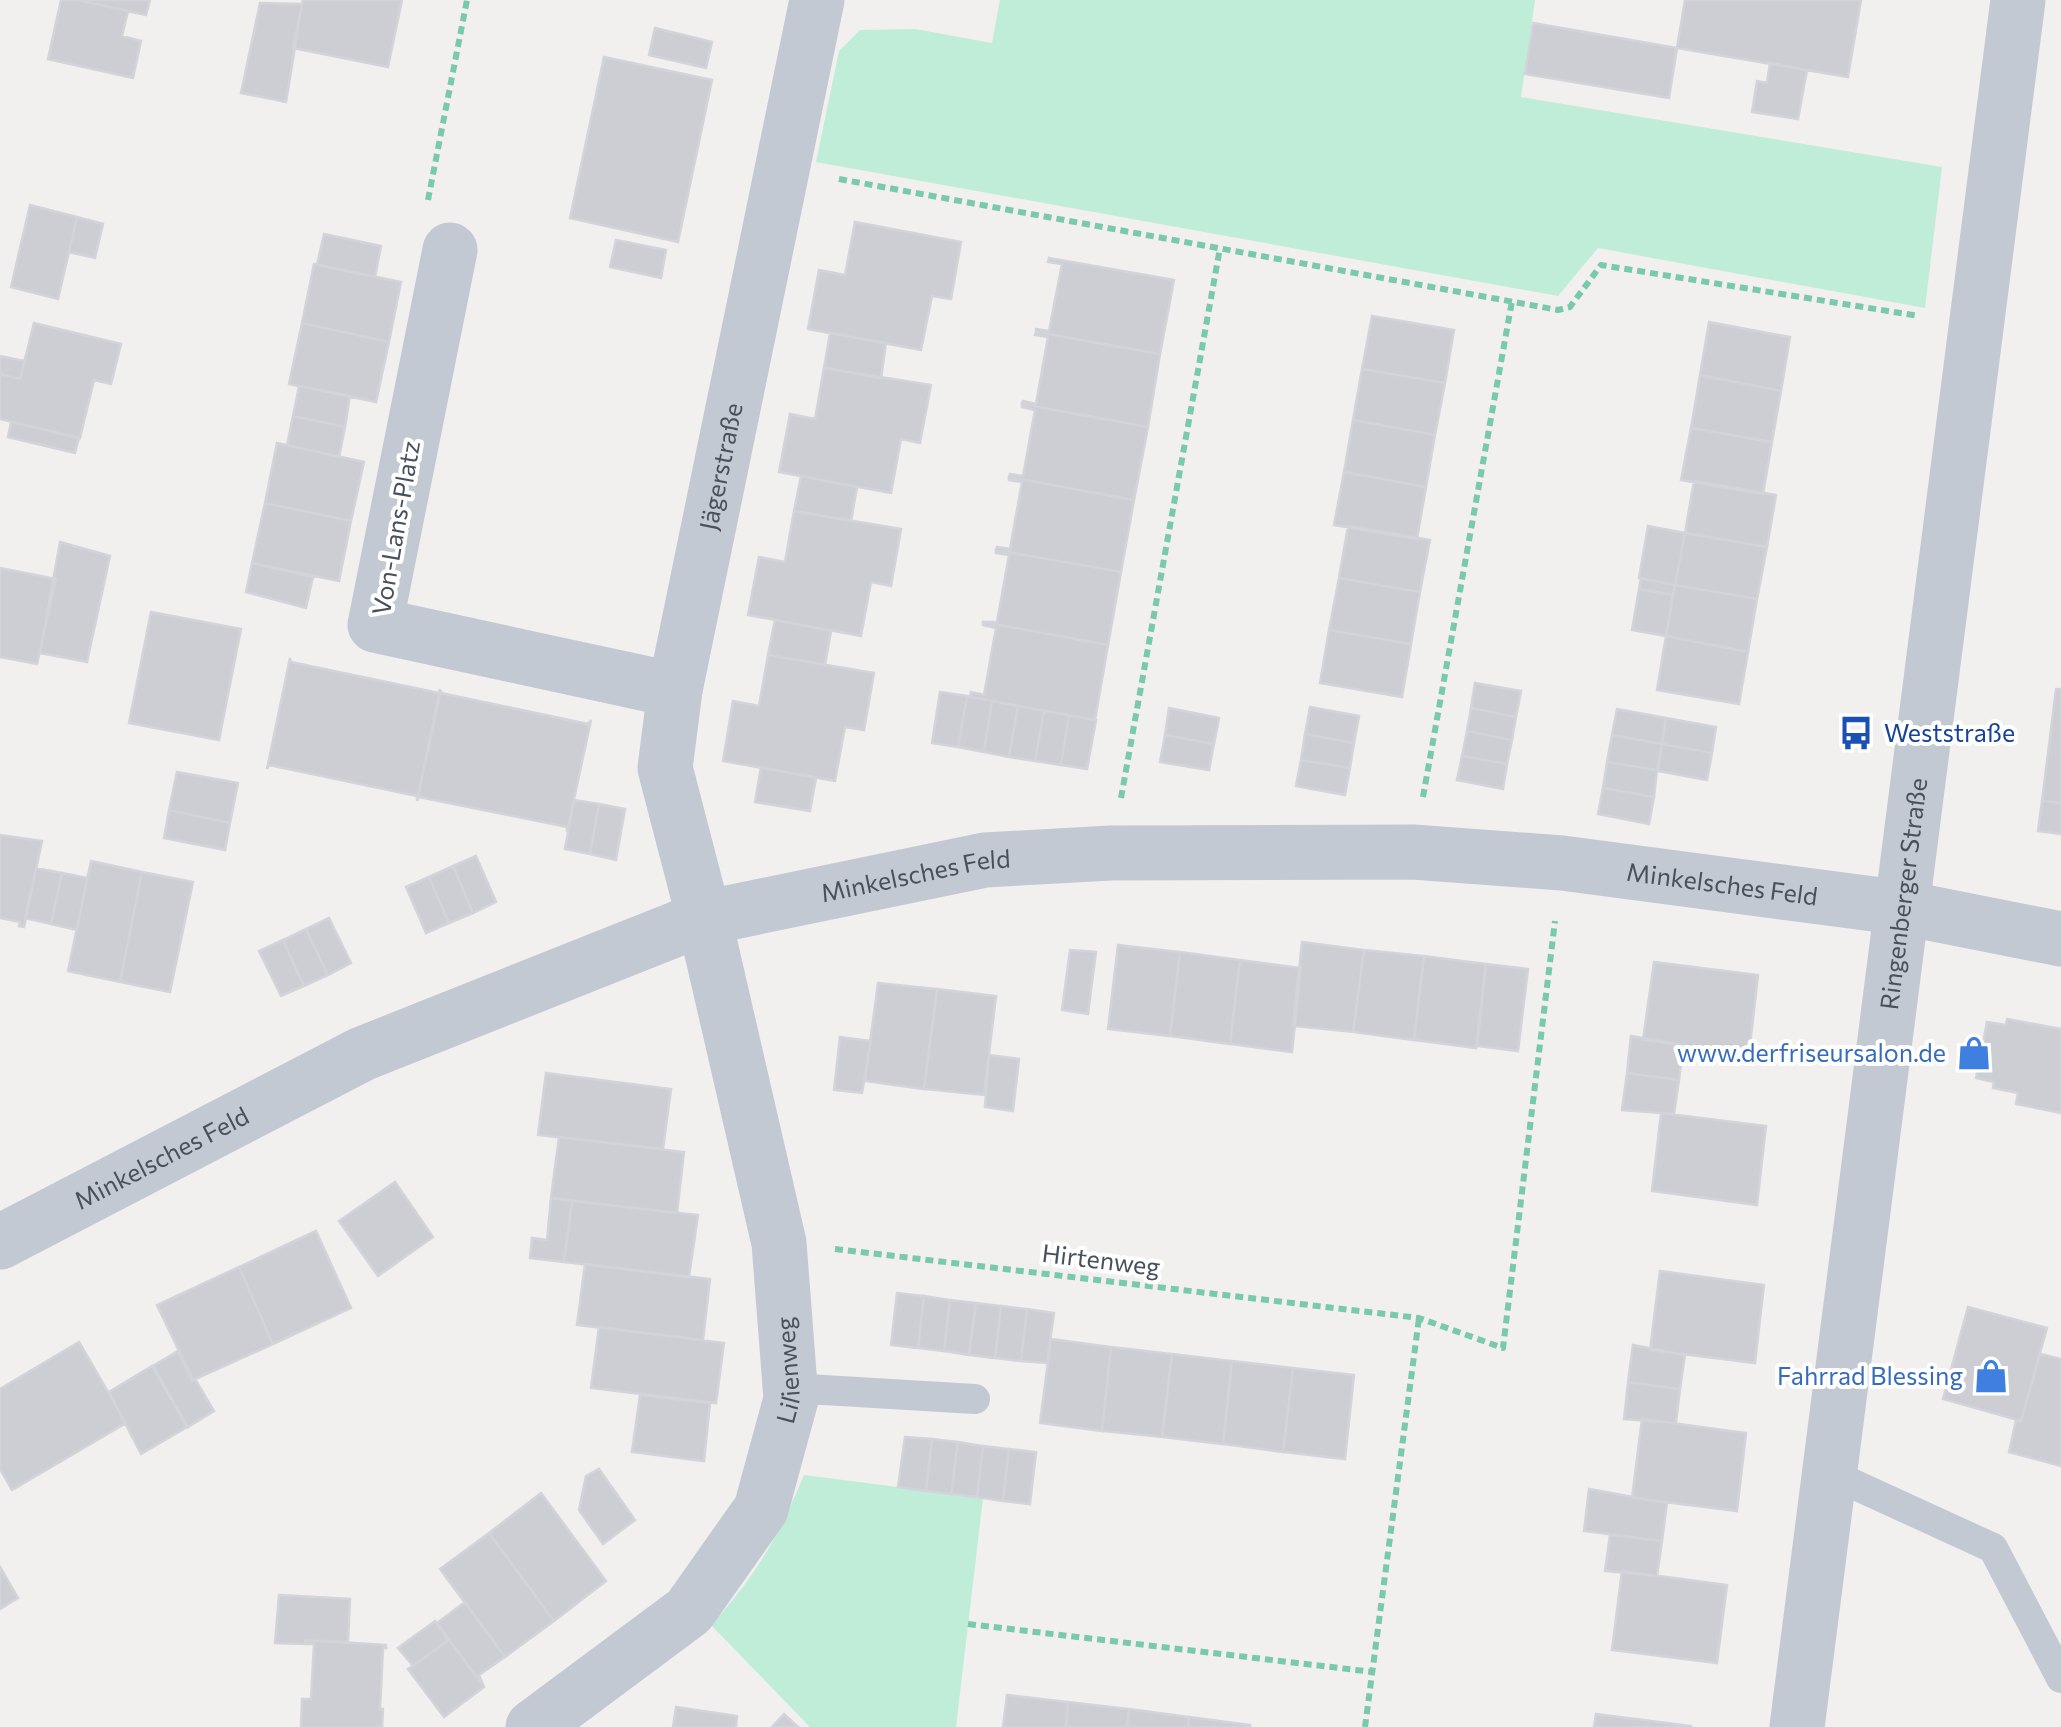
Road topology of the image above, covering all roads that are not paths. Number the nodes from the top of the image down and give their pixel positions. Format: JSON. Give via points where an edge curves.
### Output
{"nodes":[{"id":1,"x":2018,"y":0,"type":"edge"},
{"id":2,"x":830,"y":4,"type":"edge"},
{"id":3,"x":450,"y":250,"type":"road end"},
{"id":4,"x":675,"y":690,"type":"junction"},
{"id":5,"x":1904,"y":908,"type":"junction"},
{"id":6,"x":704,"y":918,"type":"junction"},
{"id":7,"x":2061,"y":939,"type":"edge"},
{"id":8,"x":0,"y":1242,"type":"edge"},
{"id":9,"x":790,"y":1388,"type":"junction"},
{"id":10,"x":975,"y":1400,"type":"dead end"},
{"id":11,"x":1829,"y":1472,"type":"junction"},
{"id":12,"x":2061,"y":1678,"type":"edge"},
{"id":13,"x":533,"y":1727,"type":"edge"},
{"id":14,"x":1797,"y":1727,"type":"edge"}],
"edges":[{"from":1,"to":5,"type":"street","name":"Ringenberger Straße"},
{"from":2,"to":4,"type":"street","name":"Jägerstraße","via":[[784,168]]},
{"from":3,"to":4,"type":"street","name":"Von-Lans-Platz","via":[[375,625]]},
{"from":4,"to":6,"type":"street","name":"Jägerstraße","via":[[665,768]]},
{"from":5,"to":6,"type":"street","name":"Minkelsches Feld","via":[[1562,863],[1413,852],[1111,853],[985,860]]},
{"from":5,"to":7,"type":"street","name":"Minkelsches Feld"},
{"from":5,"to":11,"type":"street","name":"Ringenberger Straße"},
{"from":6,"to":8,"type":"street","name":"Minkelsches Feld","via":[[362,1054]]},
{"from":6,"to":9,"type":"street","name":"Lilienweg","via":[[779,1243]]},
{"from":9,"to":10,"type":"lane"},
{"from":9,"to":13,"type":"street","name":"Lilienweg","via":[[761,1508],[689,1611]]},
{"from":11,"to":12,"type":"lane","via":[[1993,1548]]},
{"from":11,"to":14,"type":"street","name":"Ringenberger Straße"}]}
